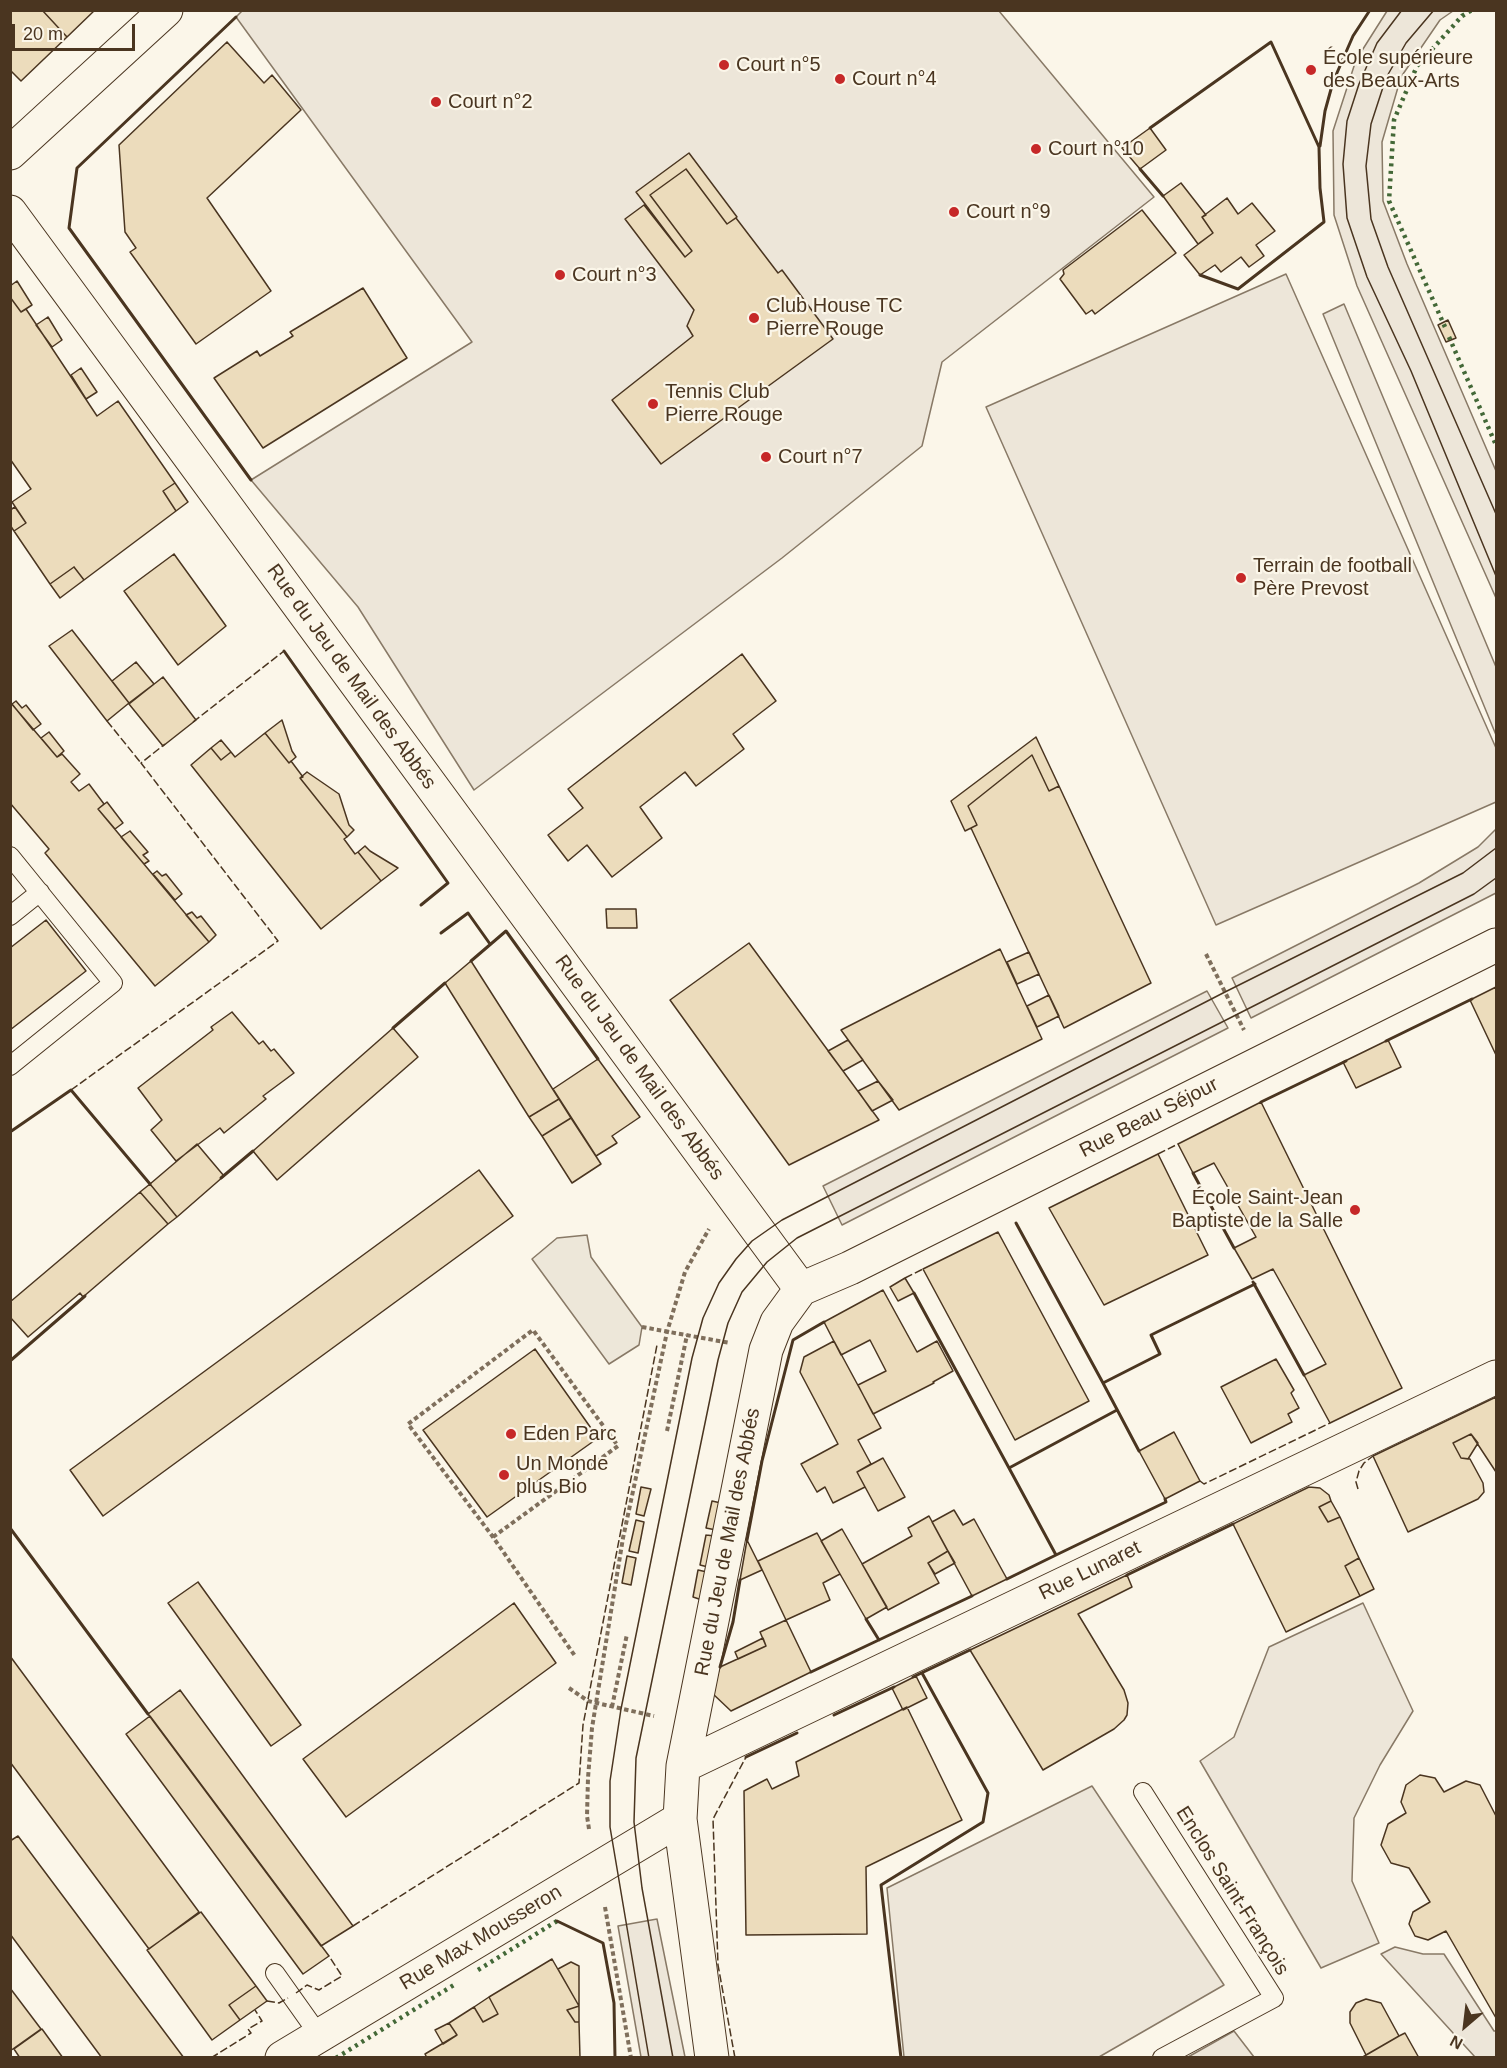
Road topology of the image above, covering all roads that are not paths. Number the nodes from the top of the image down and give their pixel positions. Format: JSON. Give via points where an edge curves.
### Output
{"nodes":[{"id":1,"x":166,"y":10,"type":"edge"},
{"id":2,"x":10,"y":153,"type":"edge"},
{"id":3,"x":10,"y":212,"type":"edge"},
{"id":4,"x":10,"y":856,"type":"edge"},
{"id":5,"x":40,"y":892,"type":"junction"},
{"id":6,"x":10,"y":916,"type":"edge"},
{"id":7,"x":1497,"y":945,"type":"edge"},
{"id":8,"x":10,"y":1066,"type":"edge"},
{"id":9,"x":801,"y":1289,"type":"junction"},
{"id":10,"x":1497,"y":1377,"type":"edge"},
{"id":11,"x":683,"y":1766,"type":"junction"},
{"id":12,"x":1143,"y":1792,"type":"dead end"},
{"id":13,"x":680,"y":1819,"type":"junction"},
{"id":14,"x":275,"y":1973,"type":"dead end"},
{"id":15,"x":319,"y":2035,"type":"junction"},
{"id":16,"x":282,"y":2058,"type":"edge"},
{"id":17,"x":712,"y":2058,"type":"edge"},
{"id":18,"x":1162,"y":2058,"type":"edge"}],
"edges":[{"from":1,"to":2,"type":"street"},
{"from":3,"to":9,"type":"street","name":"Rue du Jeu de Mail des Abbés"},
{"from":4,"to":5,"type":"lane"},
{"from":5,"to":6,"type":"lane"},
{"from":5,"to":8,"type":"lane","via":[[113,983]]},
{"from":7,"to":9,"type":"street","name":"Rue Beau Séjour"},
{"from":9,"to":11,"type":"street","name":"Rue du Jeu de Mail des Abbés","via":[[777,1322],[766,1350]]},
{"from":10,"to":11,"type":"street","name":"Rue Lunaret"},
{"from":11,"to":13,"type":"street","name":"Rue du Jeu de Mail des Abbés"},
{"from":12,"to":18,"type":"lane","name":"Enclos Saint-François","via":[[1274,1998]]},
{"from":13,"to":15,"type":"street","name":"Rue Max Mousseron","via":[[599,1879]]},
{"from":13,"to":17,"type":"street","name":"Rue du Jeu de Mail des Abbés"},
{"from":14,"to":15,"type":"lane"},
{"from":15,"to":16,"type":"street","name":"Rue Max Mousseron"}]}
